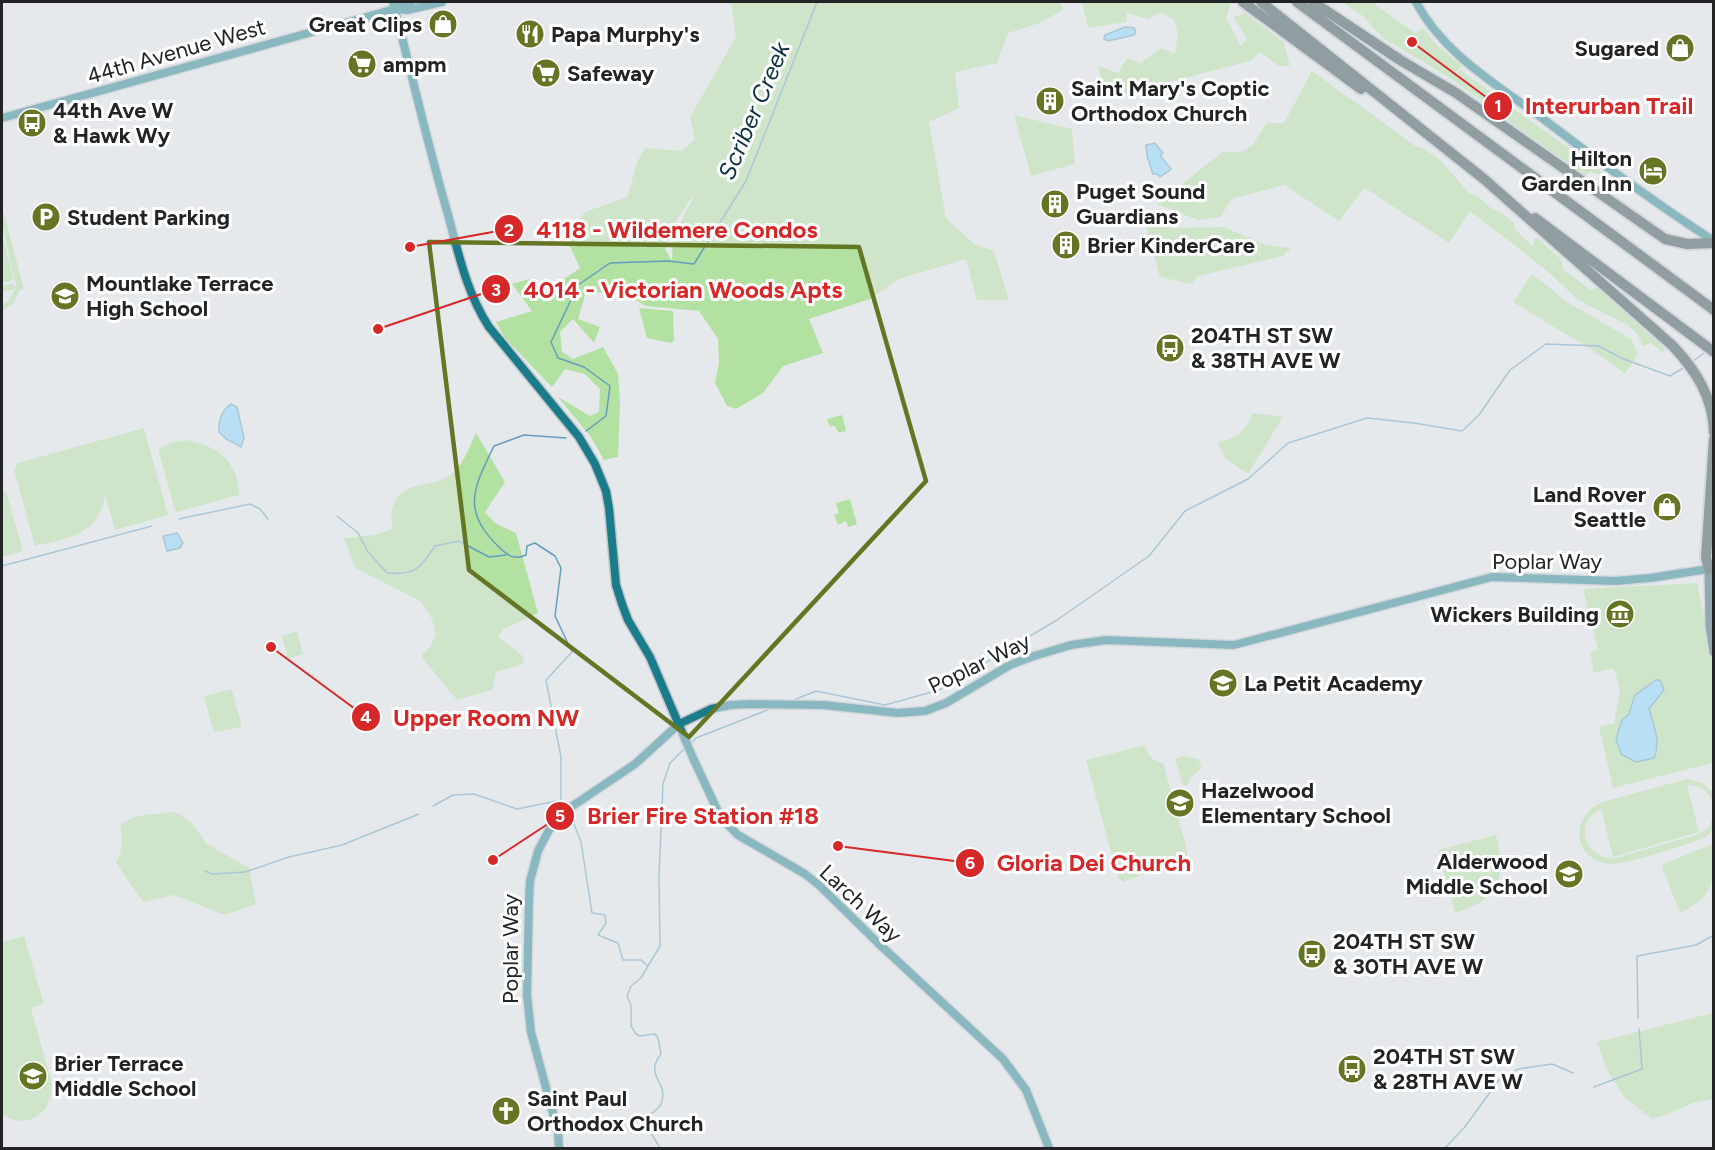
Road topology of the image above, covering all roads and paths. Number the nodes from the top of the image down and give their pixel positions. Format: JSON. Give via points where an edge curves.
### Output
{"nodes":[{"id":1,"x":411,"y":2,"type":"edge"},
{"id":2,"x":442,"y":2,"type":"edge"},
{"id":3,"x":1243,"y":2,"type":"edge"},
{"id":4,"x":1261,"y":2,"type":"edge"},
{"id":5,"x":1297,"y":2,"type":"edge"},
{"id":6,"x":1313,"y":2,"type":"edge"},
{"id":7,"x":1416,"y":2,"type":"edge"},
{"id":8,"x":394,"y":5,"type":"edge"},
{"id":9,"x":2,"y":118,"type":"edge"},
{"id":10,"x":1484,"y":179,"type":"junction"},
{"id":11,"x":1713,"y":242,"type":"edge"},
{"id":12,"x":1713,"y":310,"type":"edge"},
{"id":13,"x":1713,"y":352,"type":"edge"},
{"id":14,"x":1713,"y":432,"type":"edge"},
{"id":15,"x":1713,"y":439,"type":"edge"},
{"id":16,"x":1712,"y":565,"type":"edge"},
{"id":17,"x":1713,"y":652,"type":"edge"},
{"id":18,"x":679,"y":724,"type":"junction"},
{"id":19,"x":559,"y":1149,"type":"edge"},
{"id":20,"x":1049,"y":1149,"type":"edge"}],
"edges":[{"from":1,"to":8,"type":"main road","name":"44th Avenue West"},
{"from":2,"to":8,"type":"main road","name":"44th Avenue West","via":[[407,10]]},
{"from":3,"to":10,"type":"highway"},
{"from":4,"to":10,"type":"highway"},
{"from":5,"to":12,"type":"highway"},
{"from":6,"to":11,"type":"highway","via":[[1456,93],[1665,238],[1686,244]]},
{"from":7,"to":11,"type":"main road","via":[[1456,53]]},
{"from":8,"to":9,"type":"main road","name":"44th Avenue West"},
{"from":8,"to":18,"type":"main road","name":"Larch Way","via":[[467,285],[489,327],[588,450],[601,477],[609,508],[616,585],[622,604]]},
{"from":10,"to":13,"type":"highway"},
{"from":10,"to":14,"type":"highway","via":[[1673,346],[1695,372],[1706,393]]},
{"from":15,"to":16,"type":"highway","via":[[1706,558]]},
{"from":16,"to":17,"type":"main road"},
{"from":16,"to":18,"type":"main road","name":"Poplar Way","via":[[1650,578],[1614,580],[1492,577],[1234,645],[1106,640],[1071,645],[1010,665],[956,698],[925,711],[898,713],[823,705],[742,704],[711,709]]},
{"from":18,"to":19,"type":"main road","name":"Poplar Way","via":[[635,764],[588,794],[556,821],[543,840],[533,867],[528,900],[527,995],[531,1032]]},
{"from":18,"to":20,"type":"main road","name":"Larch Way","via":[[721,818],[738,835],[820,886],[1003,1059],[1026,1090]]}]}
